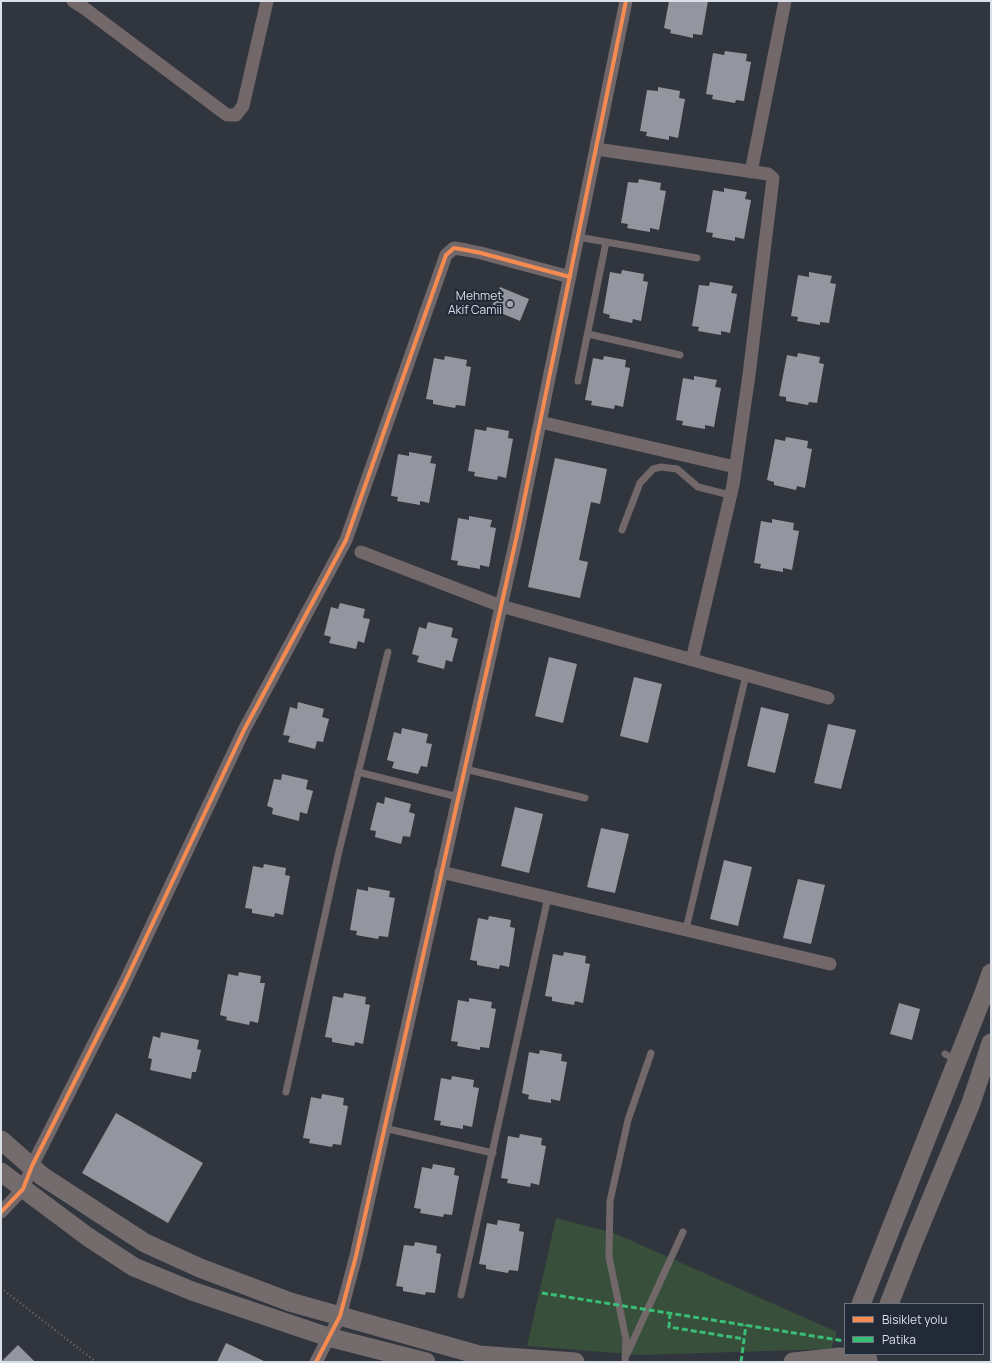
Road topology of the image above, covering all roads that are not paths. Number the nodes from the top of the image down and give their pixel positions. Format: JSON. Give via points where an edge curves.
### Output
{"nodes":[{"id":1,"x":73,"y":1,"type":"edge"},
{"id":2,"x":267,"y":1,"type":"edge"},
{"id":3,"x":626,"y":1,"type":"edge"},
{"id":4,"x":785,"y":1,"type":"edge"},
{"id":5,"x":85,"y":4,"type":"edge"},
{"id":6,"x":596,"y":149,"type":"junction"},
{"id":7,"x":752,"y":172,"type":"junction"},
{"id":8,"x":578,"y":237,"type":"junction"},
{"id":9,"x":606,"y":242,"type":"junction"},
{"id":10,"x":697,"y":258,"type":"dead end"},
{"id":11,"x":570,"y":278,"type":"junction"},
{"id":12,"x":588,"y":334,"type":"junction"},
{"id":13,"x":680,"y":355,"type":"dead end"},
{"id":14,"x":578,"y":382,"type":"dead end"},
{"id":15,"x":540,"y":422,"type":"junction"},
{"id":16,"x":735,"y":467,"type":"junction"},
{"id":17,"x":730,"y":495,"type":"junction"},
{"id":18,"x":622,"y":530,"type":"dead end"},
{"id":19,"x":361,"y":552,"type":"dead end"},
{"id":20,"x":501,"y":606,"type":"junction"},
{"id":21,"x":388,"y":652,"type":"dead end"},
{"id":22,"x":692,"y":660,"type":"junction"},
{"id":23,"x":746,"y":675,"type":"junction"},
{"id":24,"x":828,"y":698,"type":"dead end"},
{"id":25,"x":464,"y":769,"type":"junction"},
{"id":26,"x":358,"y":772,"type":"junction"},
{"id":27,"x":458,"y":797,"type":"junction"},
{"id":28,"x":585,"y":798,"type":"dead end"},
{"id":29,"x":442,"y":872,"type":"junction"},
{"id":30,"x":548,"y":897,"type":"junction"},
{"id":31,"x":686,"y":930,"type":"junction"},
{"id":32,"x":830,"y":964,"type":"dead end"},
{"id":33,"x":991,"y":973,"type":"edge"},
{"id":34,"x":991,"y":1043,"type":"edge"},
{"id":35,"x":651,"y":1053,"type":"dead end"},
{"id":36,"x":286,"y":1092,"type":"dead end"},
{"id":37,"x":384,"y":1128,"type":"junction"},
{"id":38,"x":1,"y":1140,"type":"edge"},
{"id":39,"x":492,"y":1153,"type":"junction"},
{"id":40,"x":32,"y":1166,"type":"junction"},
{"id":41,"x":1,"y":1172,"type":"edge"},
{"id":42,"x":23,"y":1190,"type":"junction"},
{"id":43,"x":1,"y":1212,"type":"edge"},
{"id":44,"x":683,"y":1232,"type":"dead end"},
{"id":45,"x":461,"y":1296,"type":"dead end"},
{"id":46,"x":861,"y":1303,"type":"edge"},
{"id":47,"x":890,"y":1303,"type":"edge"},
{"id":48,"x":340,"y":1316,"type":"junction"},
{"id":49,"x":328,"y":1337,"type":"junction"},
{"id":50,"x":841,"y":1355,"type":"edge"},
{"id":51,"x":868,"y":1359,"type":"edge"},
{"id":52,"x":625,"y":1360,"type":"edge"},
{"id":53,"x":316,"y":1362,"type":"edge"},
{"id":54,"x":426,"y":1362,"type":"edge"},
{"id":55,"x":575,"y":1362,"type":"edge"},
{"id":56,"x":793,"y":1362,"type":"edge"}],
"edges":[{"from":1,"to":5,"type":"street"},
{"from":2,"to":5,"type":"street","via":[[244,106],[236,115],[227,115]]},
{"from":3,"to":6,"type":"street"},
{"from":4,"to":7,"type":"street"},
{"from":6,"to":7,"type":"street"},
{"from":6,"to":8,"type":"street"},
{"from":7,"to":16,"type":"street","via":[[768,174],[774,178]]},
{"from":8,"to":9,"type":"lane"},
{"from":8,"to":11,"type":"street"},
{"from":9,"to":10,"type":"lane"},
{"from":9,"to":12,"type":"lane"},
{"from":11,"to":15,"type":"street"},
{"from":11,"to":40,"type":"street","via":[[466,250],[454,248],[446,254],[346,540],[244,730],[124,984]]},
{"from":12,"to":13,"type":"lane"},
{"from":12,"to":14,"type":"lane"},
{"from":15,"to":16,"type":"street"},
{"from":15,"to":20,"type":"street"},
{"from":16,"to":17,"type":"street"},
{"from":17,"to":18,"type":"lane","via":[[698,487],[676,469],[653,469],[640,483]]},
{"from":17,"to":22,"type":"street"},
{"from":19,"to":20,"type":"street"},
{"from":20,"to":22,"type":"street"},
{"from":20,"to":25,"type":"street"},
{"from":21,"to":26,"type":"lane"},
{"from":22,"to":23,"type":"street"},
{"from":23,"to":24,"type":"street"},
{"from":23,"to":31,"type":"lane"},
{"from":25,"to":27,"type":"street"},
{"from":25,"to":28,"type":"lane"},
{"from":26,"to":27,"type":"lane"},
{"from":26,"to":36,"type":"lane"},
{"from":27,"to":29,"type":"street"},
{"from":29,"to":30,"type":"street"},
{"from":29,"to":37,"type":"street"},
{"from":30,"to":31,"type":"street"},
{"from":30,"to":39,"type":"lane"},
{"from":31,"to":32,"type":"street"},
{"from":33,"to":46,"type":"main road","via":[[952,1057]]},
{"from":34,"to":47,"type":"main road","via":[[971,1103]]},
{"from":35,"to":52,"type":"lane","via":[[628,1120],[610,1201],[609,1257],[626,1339]]},
{"from":37,"to":39,"type":"lane"},
{"from":37,"to":48,"type":"street"},
{"from":38,"to":40,"type":"main road"},
{"from":39,"to":45,"type":"lane"},
{"from":40,"to":42,"type":"street"},
{"from":40,"to":48,"type":"main road","via":[[42,1176],[145,1243],[206,1271],[290,1302]]},
{"from":41,"to":42,"type":"main road"},
{"from":42,"to":43,"type":"street"},
{"from":42,"to":49,"type":"main road","via":[[134,1267],[192,1291]]},
{"from":44,"to":52,"type":"lane"},
{"from":48,"to":49,"type":"street"},
{"from":48,"to":55,"type":"main road","via":[[479,1355]]},
{"from":49,"to":53,"type":"street"},
{"from":49,"to":54,"type":"main road"},
{"from":50,"to":51,"type":"main road"},
{"from":50,"to":56,"type":"main road"}]}
